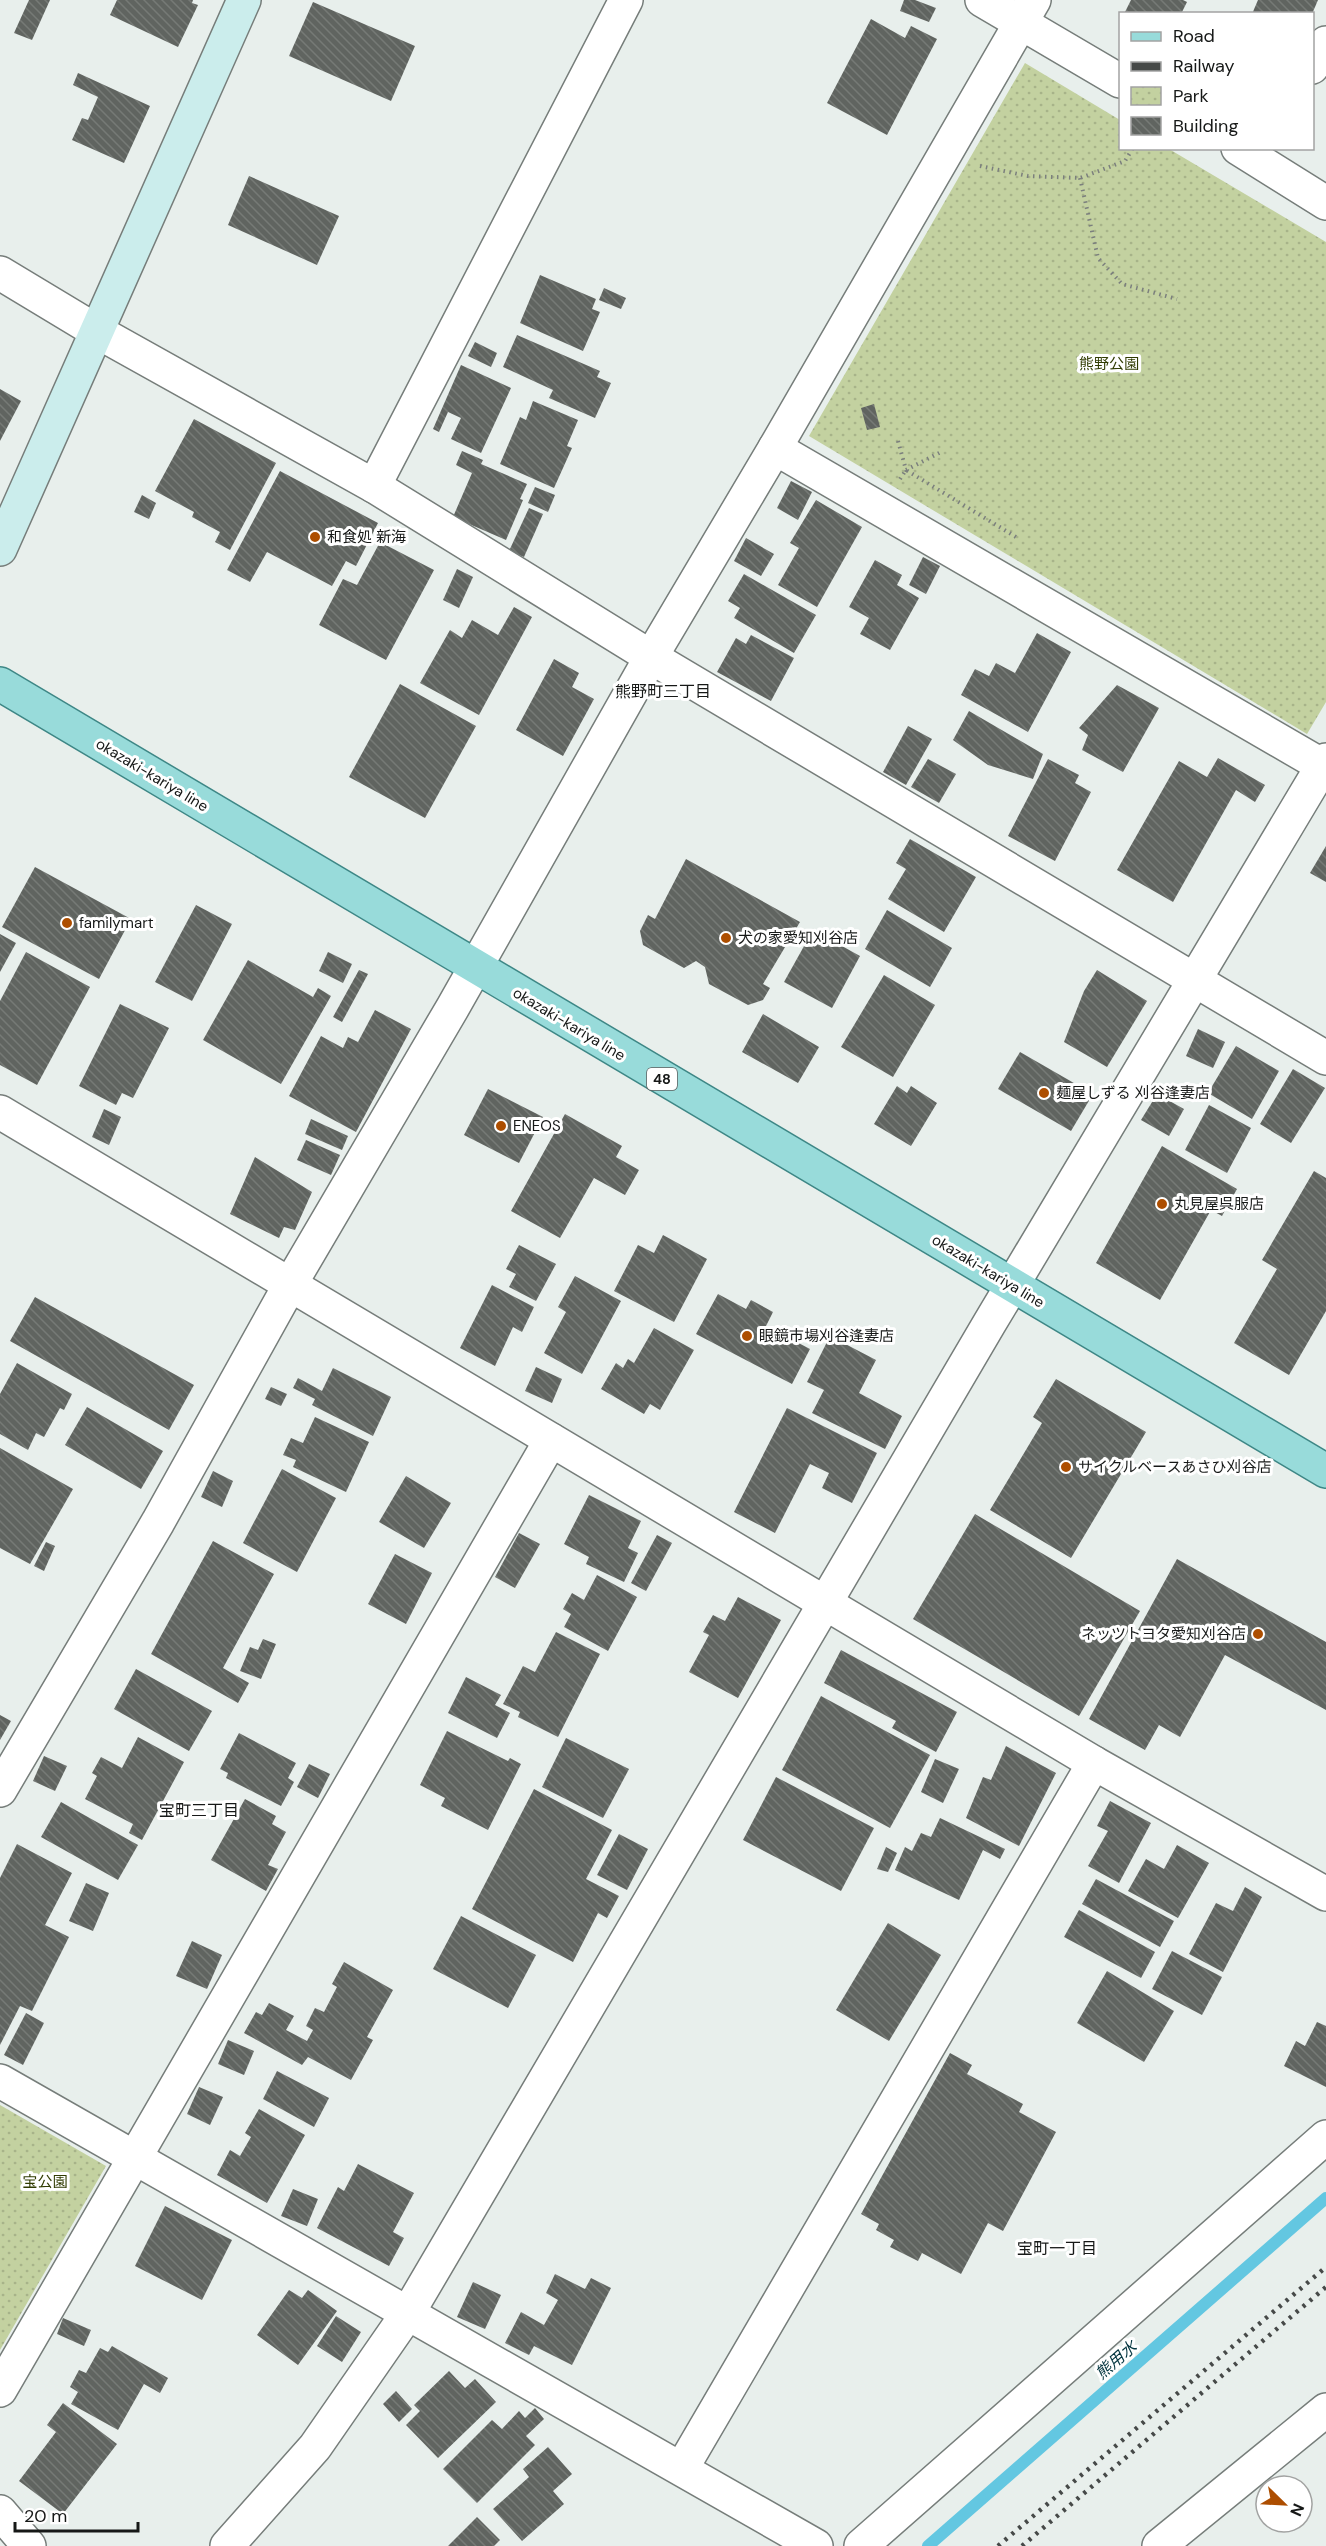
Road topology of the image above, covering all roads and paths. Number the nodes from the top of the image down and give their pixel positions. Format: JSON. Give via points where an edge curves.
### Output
{"nodes":[{"id":1,"x":244,"y":0,"type":"edge"},
{"id":2,"x":626,"y":0,"type":"edge"},
{"id":3,"x":982,"y":0,"type":"edge"},
{"id":4,"x":1027,"y":12,"type":"edge"},
{"id":5,"x":1326,"y":43,"type":"edge"},
{"id":6,"x":1314,"y":64,"type":"edge"},
{"id":7,"x":1119,"y":80,"type":"edge"},
{"id":8,"x":948,"y":150,"type":"junction"},
{"id":9,"x":1132,"y":150,"type":"edge"},
{"id":10,"x":1254,"y":153,"type":"edge"},
{"id":11,"x":1080,"y":178,"type":"junction"},
{"id":12,"x":1326,"y":203,"type":"edge"},
{"id":13,"x":0,"y":273,"type":"edge"},
{"id":14,"x":1177,"y":299,"type":"dead end"},
{"id":15,"x":98,"y":332,"type":"junction"},
{"id":16,"x":898,"y":441,"type":"dead end"},
{"id":17,"x":775,"y":448,"type":"junction"},
{"id":18,"x":943,"y":451,"type":"dead end"},
{"id":19,"x":374,"y":486,"type":"junction"},
{"id":20,"x":0,"y":549,"type":"edge"},
{"id":21,"x":651,"y":657,"type":"junction"},
{"id":22,"x":0,"y":684,"type":"edge"},
{"id":23,"x":1324,"y":763,"type":"edge"},
{"id":24,"x":474,"y":968,"type":"junction"},
{"id":25,"x":1195,"y":980,"type":"junction"},
{"id":26,"x":1326,"y":1058,"type":"edge"},
{"id":27,"x":0,"y":1112,"type":"edge"},
{"id":28,"x":291,"y":1283,"type":"junction"},
{"id":29,"x":1012,"y":1286,"type":"junction"},
{"id":30,"x":551,"y":1440,"type":"junction"},
{"id":31,"x":1326,"y":1471,"type":"edge"},
{"id":32,"x":826,"y":1601,"type":"junction"},
{"id":33,"x":1094,"y":1763,"type":"junction"},
{"id":34,"x":0,"y":1790,"type":"edge"},
{"id":35,"x":1326,"y":1894,"type":"edge"},
{"id":36,"x":0,"y":2081,"type":"edge"},
{"id":37,"x":1326,"y":2137,"type":"edge"},
{"id":38,"x":134,"y":2156,"type":"junction"},
{"id":39,"x":408,"y":2313,"type":"junction"},
{"id":40,"x":0,"y":2390,"type":"edge"},
{"id":41,"x":1326,"y":2410,"type":"edge"},
{"id":42,"x":682,"y":2468,"type":"junction"},
{"id":43,"x":0,"y":2512,"type":"edge"},
{"id":44,"x":29,"y":2546,"type":"edge"},
{"id":45,"x":227,"y":2546,"type":"edge"},
{"id":46,"x":816,"y":2546,"type":"edge"},
{"id":47,"x":861,"y":2546,"type":"edge"},
{"id":48,"x":1160,"y":2546,"type":"edge"}],
"edges":[{"from":1,"to":15,"type":"street"},
{"from":2,"to":19,"type":"street"},
{"from":3,"to":4,"type":"street"},
{"from":4,"to":7,"type":"street"},
{"from":4,"to":8,"type":"street"},
{"from":5,"to":6,"type":"street"},
{"from":8,"to":11,"type":"path","via":[[982,167],[1028,176]]},
{"from":8,"to":17,"type":"street"},
{"from":9,"to":11,"type":"path","via":[[1125,161]]},
{"from":10,"to":12,"type":"street"},
{"from":11,"to":14,"type":"path","via":[[1098,258],[1122,284]]},
{"from":13,"to":15,"type":"street"},
{"from":15,"to":19,"type":"street"},
{"from":15,"to":20,"type":"street"},
{"from":16,"to":18,"type":"path","via":[[906,470]]},
{"from":17,"to":21,"type":"street"},
{"from":17,"to":23,"type":"street"},
{"from":19,"to":21,"type":"street"},
{"from":21,"to":24,"type":"street"},
{"from":21,"to":25,"type":"street"},
{"from":22,"to":24,"type":"main road","name":"okazaki-kariya line","number":"48"},
{"from":23,"to":25,"type":"street"},
{"from":24,"to":28,"type":"street"},
{"from":24,"to":29,"type":"main road","name":"okazaki-kariya line","number":"48"},
{"from":25,"to":26,"type":"street"},
{"from":25,"to":29,"type":"street"},
{"from":27,"to":28,"type":"street"},
{"from":28,"to":30,"type":"street"},
{"from":28,"to":34,"type":"street","via":[[158,1522]]},
{"from":29,"to":31,"type":"main road","name":"okazaki-kariya line","number":"48"},
{"from":29,"to":32,"type":"street"},
{"from":30,"to":32,"type":"street"},
{"from":30,"to":38,"type":"street"},
{"from":32,"to":33,"type":"street"},
{"from":32,"to":39,"type":"street"},
{"from":33,"to":35,"type":"street"},
{"from":33,"to":42,"type":"street"},
{"from":36,"to":38,"type":"street"},
{"from":37,"to":47,"type":"street"},
{"from":38,"to":39,"type":"street"},
{"from":38,"to":40,"type":"street"},
{"from":39,"to":42,"type":"street"},
{"from":39,"to":45,"type":"street","via":[[315,2447]]},
{"from":41,"to":48,"type":"street"},
{"from":42,"to":46,"type":"street"},
{"from":43,"to":44,"type":"street"}]}
